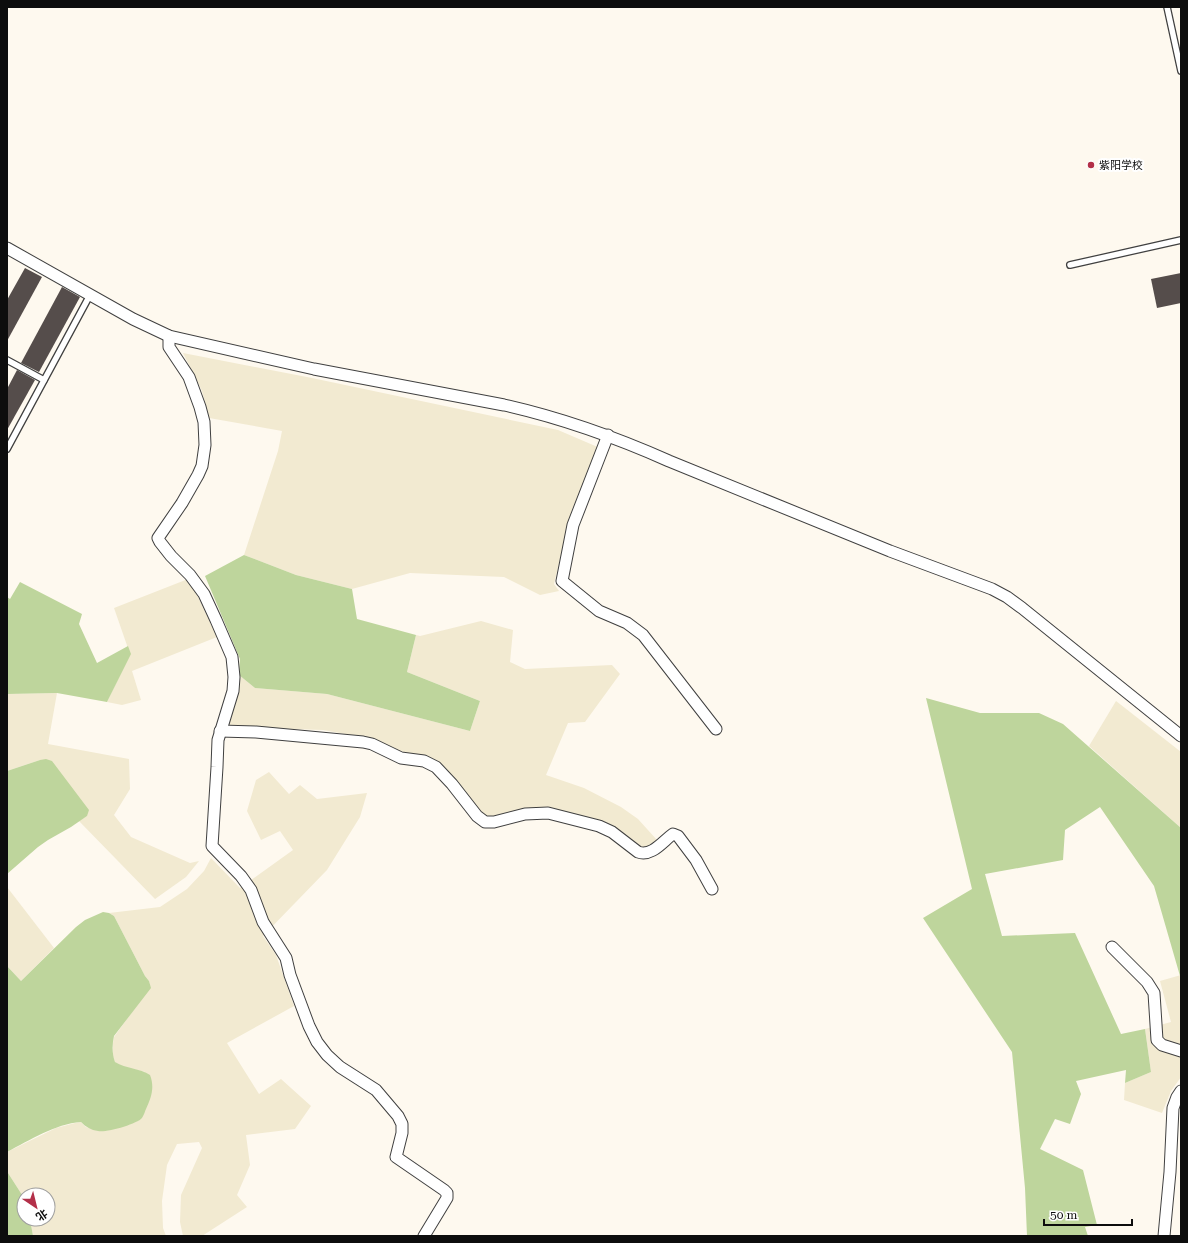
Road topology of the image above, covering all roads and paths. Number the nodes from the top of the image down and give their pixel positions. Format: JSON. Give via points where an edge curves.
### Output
{"nodes":[{"id":1,"x":1167,"y":7,"type":"edge"},
{"id":2,"x":1181,"y":71,"type":"edge"},
{"id":3,"x":1181,"y":240,"type":"edge"},
{"id":4,"x":7,"y":248,"type":"edge"},
{"id":5,"x":1070,"y":265,"type":"dead end"},
{"id":6,"x":90,"y":295,"type":"junction"},
{"id":7,"x":169,"y":336,"type":"junction"},
{"id":8,"x":7,"y":360,"type":"edge"},
{"id":9,"x":44,"y":380,"type":"junction"},
{"id":10,"x":608,"y":435,"type":"junction"},
{"id":11,"x":7,"y":449,"type":"edge"},
{"id":12,"x":716,"y":729,"type":"dead end"},
{"id":13,"x":220,"y":731,"type":"junction"},
{"id":14,"x":1181,"y":736,"type":"edge"},
{"id":15,"x":712,"y":889,"type":"dead end"},
{"id":16,"x":1112,"y":947,"type":"dead end"},
{"id":17,"x":1181,"y":1051,"type":"edge"},
{"id":18,"x":1181,"y":1091,"type":"edge"},
{"id":19,"x":424,"y":1236,"type":"edge"},
{"id":20,"x":1164,"y":1236,"type":"edge"}],
"edges":[{"from":1,"to":2,"type":"lane"},
{"from":3,"to":5,"type":"lane"},
{"from":4,"to":6,"type":"street"},
{"from":6,"to":7,"type":"street"},
{"from":6,"to":9,"type":"lane"},
{"from":7,"to":10,"type":"street","via":[[314,369],[511,407]]},
{"from":7,"to":13,"type":"street","via":[[169,347],[189,377],[200,407],[205,444],[198,475],[158,538],[204,594],[232,657],[233,691]]},
{"from":8,"to":9,"type":"lane"},
{"from":9,"to":11,"type":"lane"},
{"from":10,"to":12,"type":"street","via":[[573,524],[562,581],[599,611],[627,623],[643,635]]},
{"from":10,"to":14,"type":"street","via":[[890,551],[992,589],[1022,608]]},
{"from":13,"to":15,"type":"street","via":[[363,742],[401,758],[428,762],[443,773],[484,822],[525,814],[548,813],[599,826],[642,853],[647,853],[673,834],[678,836],[696,860]]},
{"from":13,"to":19,"type":"street","via":[[212,846],[251,890],[263,922],[286,958],[298,997],[317,1042],[340,1067],[376,1090],[398,1116],[402,1124],[402,1133],[396,1157],[447,1193],[447,1198]]},
{"from":16,"to":17,"type":"street","via":[[1147,982],[1154,993],[1157,1040]]},
{"from":18,"to":20,"type":"street","via":[[1173,1108]]}]}
